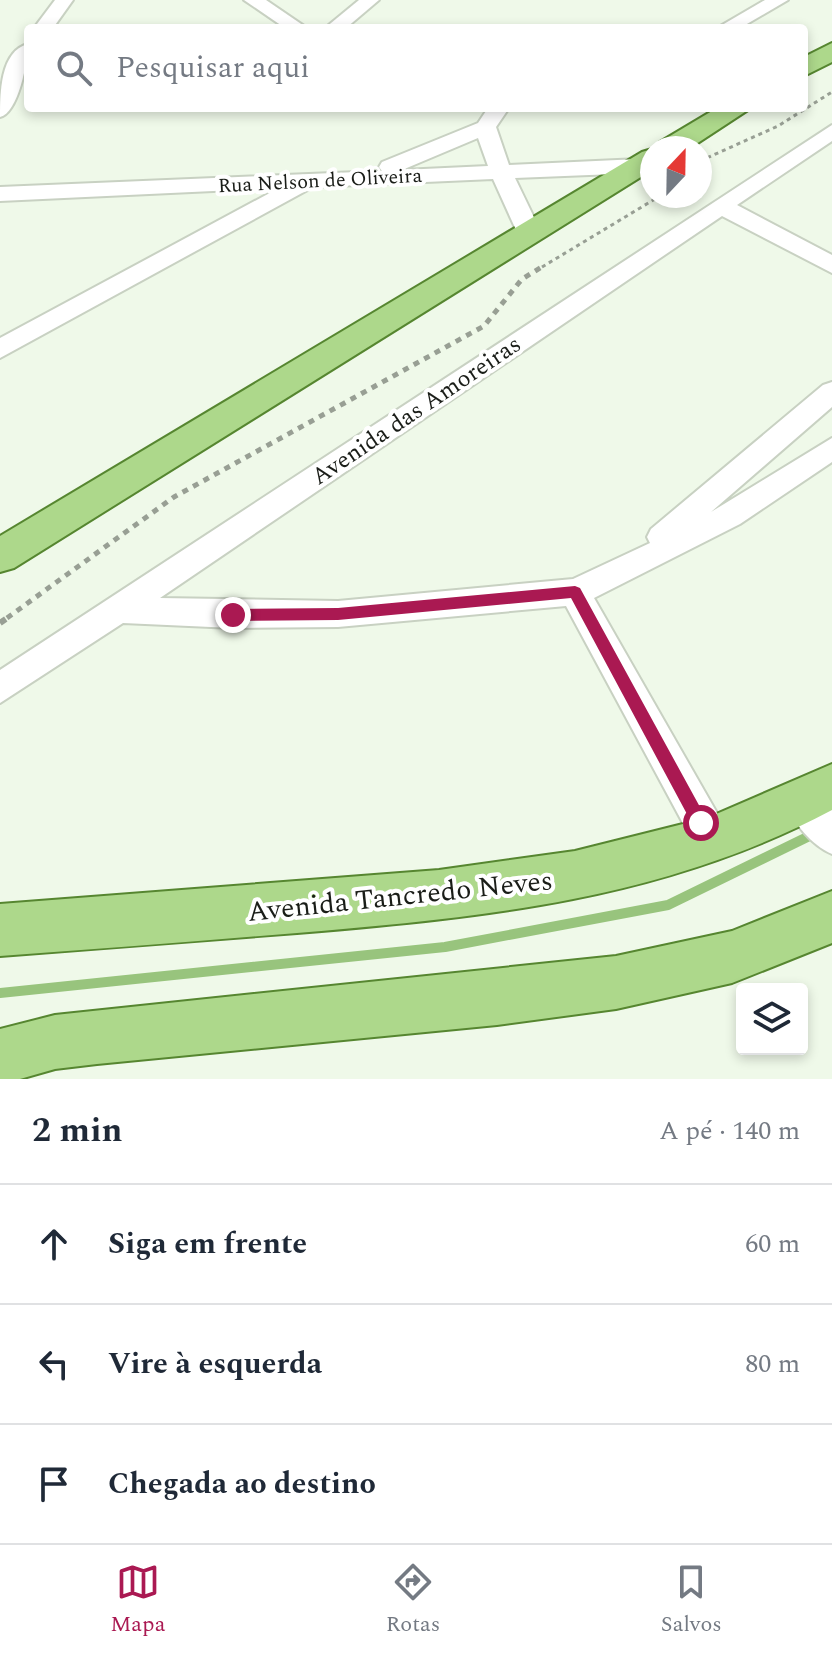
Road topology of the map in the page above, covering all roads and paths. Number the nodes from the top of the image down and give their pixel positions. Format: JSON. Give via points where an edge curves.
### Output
{"nodes":[{"id":1,"x":64,"y":0,"type":"edge"},
{"id":2,"x":253,"y":0,"type":"edge"},
{"id":3,"x":370,"y":0,"type":"edge"},
{"id":4,"x":779,"y":0,"type":"edge"},
{"id":5,"x":46,"y":24,"type":"edge"},
{"id":6,"x":292,"y":24,"type":"edge"},
{"id":7,"x":339,"y":24,"type":"edge"},
{"id":8,"x":734,"y":24,"type":"edge"},
{"id":9,"x":832,"y":51,"type":"edge"},
{"id":10,"x":24,"y":55,"type":"edge"},
{"id":11,"x":808,"y":66,"type":"edge"},
{"id":12,"x":832,"y":92,"type":"edge"},
{"id":13,"x":808,"y":107,"type":"edge"},
{"id":14,"x":0,"y":111,"type":"edge"},
{"id":15,"x":496,"y":112,"type":"edge"},
{"id":16,"x":730,"y":112,"type":"edge"},
{"id":17,"x":800,"y":112,"type":"edge"},
{"id":18,"x":485,"y":127,"type":"junction"},
{"id":19,"x":832,"y":131,"type":"edge"},
{"id":20,"x":690,"y":136,"type":"edge"},
{"id":21,"x":712,"y":156,"type":"edge"},
{"id":22,"x":640,"y":162,"type":"edge"},
{"id":23,"x":640,"y":166,"type":"edge"},
{"id":24,"x":500,"y":170,"type":"junction"},
{"id":25,"x":370,"y":176,"type":"junction"},
{"id":26,"x":307,"y":182,"type":"junction"},
{"id":27,"x":218,"y":186,"type":"junction"},
{"id":28,"x":0,"y":194,"type":"edge"},
{"id":29,"x":721,"y":206,"type":"junction"},
{"id":30,"x":640,"y":208,"type":"edge"},
{"id":31,"x":243,"y":220,"type":"junction"},
{"id":32,"x":529,"y":232,"type":"junction"},
{"id":33,"x":832,"y":265,"type":"edge"},
{"id":34,"x":0,"y":349,"type":"edge"},
{"id":35,"x":832,"y":392,"type":"edge"},
{"id":36,"x":832,"y":448,"type":"edge"},
{"id":37,"x":0,"y":556,"type":"edge"},
{"id":38,"x":614,"y":576,"type":"junction"},
{"id":39,"x":575,"y":592,"type":"junction"},
{"id":40,"x":118,"y":609,"type":"junction"},
{"id":41,"x":0,"y":623,"type":"edge"},
{"id":42,"x":0,"y":688,"type":"edge"},
{"id":43,"x":821,"y":811,"type":"edge"},
{"id":44,"x":712,"y":840,"type":"junction"},
{"id":45,"x":832,"y":916,"type":"edge"},
{"id":46,"x":0,"y":930,"type":"edge"},
{"id":47,"x":0,"y":1057,"type":"edge"}],
"edges":[{"from":1,"to":5,"type":"street"},
{"from":2,"to":6,"type":"street"},
{"from":3,"to":7,"type":"street"},
{"from":4,"to":8,"type":"street"},
{"from":9,"to":11,"type":"main road"},
{"from":10,"to":14,"type":"street"},
{"from":12,"to":13,"type":"path"},
{"from":15,"to":18,"type":"street"},
{"from":16,"to":20,"type":"main road"},
{"from":17,"to":21,"type":"path"},
{"from":18,"to":24,"type":"street"},
{"from":18,"to":25,"type":"street"},
{"from":19,"to":29,"type":"street","name":"Avenida das Amoreiras"},
{"from":22,"to":24,"type":"street","name":"Rua Nelson de Oliveira"},
{"from":23,"to":32,"type":"main road"},
{"from":24,"to":25,"type":"street","name":"Rua Nelson de Oliveira"},
{"from":24,"to":32,"type":"street"},
{"from":25,"to":26,"type":"street","name":"Rua Nelson de Oliveira"},
{"from":26,"to":27,"type":"street","name":"Rua Nelson de Oliveira"},
{"from":26,"to":31,"type":"street"},
{"from":27,"to":28,"type":"street","name":"Rua Nelson de Oliveira"},
{"from":27,"to":31,"type":"street"},
{"from":29,"to":33,"type":"street"},
{"from":29,"to":40,"type":"street","name":"Avenida das Amoreiras"},
{"from":30,"to":41,"type":"path","via":[[522,279],[484,326],[174,497]]},
{"from":31,"to":34,"type":"street"},
{"from":32,"to":37,"type":"main road"},
{"from":35,"to":38,"type":"street"},
{"from":36,"to":38,"type":"street","via":[[730,516]]},
{"from":38,"to":39,"type":"street"},
{"from":39,"to":40,"type":"street","via":[[338,614]]},
{"from":39,"to":44,"type":"street"},
{"from":40,"to":42,"type":"street","name":"Avenida das Amoreiras"},
{"from":43,"to":44,"type":"main road","name":"Avenida Tancredo Neves"},
{"from":44,"to":46,"type":"main road","name":"Avenida Tancredo Neves","via":[[615,869],[457,895]]},
{"from":45,"to":47,"type":"main road","via":[[753,948],[666,973],[488,999],[55,1042]]}]}
